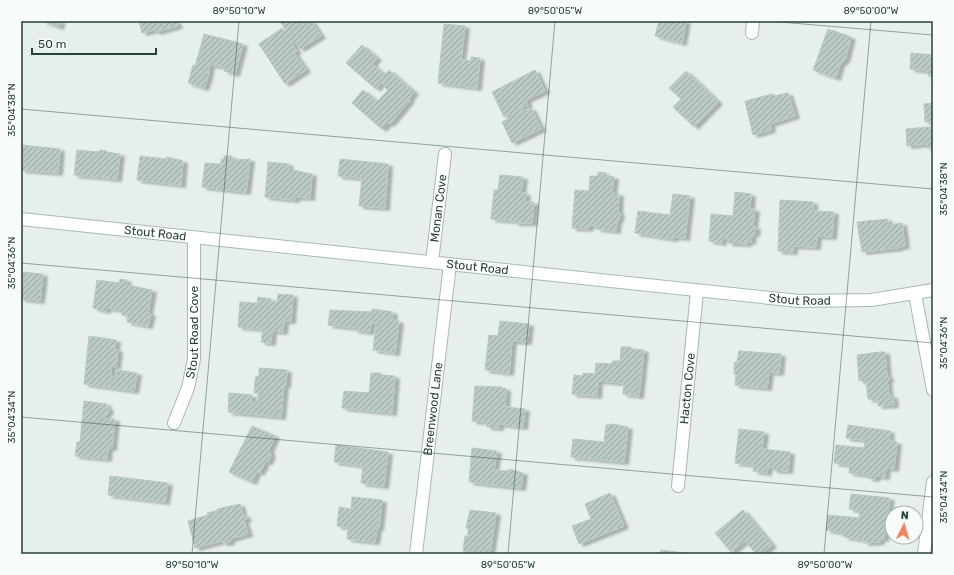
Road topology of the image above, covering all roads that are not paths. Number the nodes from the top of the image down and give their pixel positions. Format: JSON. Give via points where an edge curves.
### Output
{"nodes":[{"id":1,"x":445,"y":154,"type":"dead end"},
{"id":2,"x":21,"y":219,"type":"edge"},
{"id":3,"x":194,"y":238,"type":"junction"},
{"id":4,"x":432,"y":262,"type":"junction"},
{"id":5,"x":450,"y":264,"type":"junction"},
{"id":6,"x":933,"y":290,"type":"edge"},
{"id":7,"x":697,"y":291,"type":"junction"},
{"id":8,"x":915,"y":294,"type":"junction"},
{"id":9,"x":933,"y":390,"type":"edge"},
{"id":10,"x":174,"y":423,"type":"dead end"},
{"id":11,"x":933,"y":482,"type":"edge"},
{"id":12,"x":678,"y":486,"type":"dead end"},
{"id":13,"x":416,"y":554,"type":"edge"},
{"id":14,"x":924,"y":554,"type":"edge"}],
"edges":[{"from":1,"to":4,"type":"street","name":"Monan Cove"},
{"from":2,"to":3,"type":"street","name":"Stout Road"},
{"from":3,"to":4,"type":"street","name":"Stout Road"},
{"from":3,"to":10,"type":"street","name":"Stout Road Cove","via":[[194,359],[188,388]]},
{"from":4,"to":5,"type":"street","name":"Stout Road"},
{"from":5,"to":7,"type":"street","name":"Stout Road"},
{"from":5,"to":13,"type":"street","name":"Breenwood Lane"},
{"from":6,"to":8,"type":"street","name":"Stout Road"},
{"from":7,"to":8,"type":"street","name":"Stout Road","via":[[836,302]]},
{"from":7,"to":12,"type":"street","name":"Hacton Cove"},
{"from":8,"to":9,"type":"street"},
{"from":11,"to":14,"type":"street"}]}
